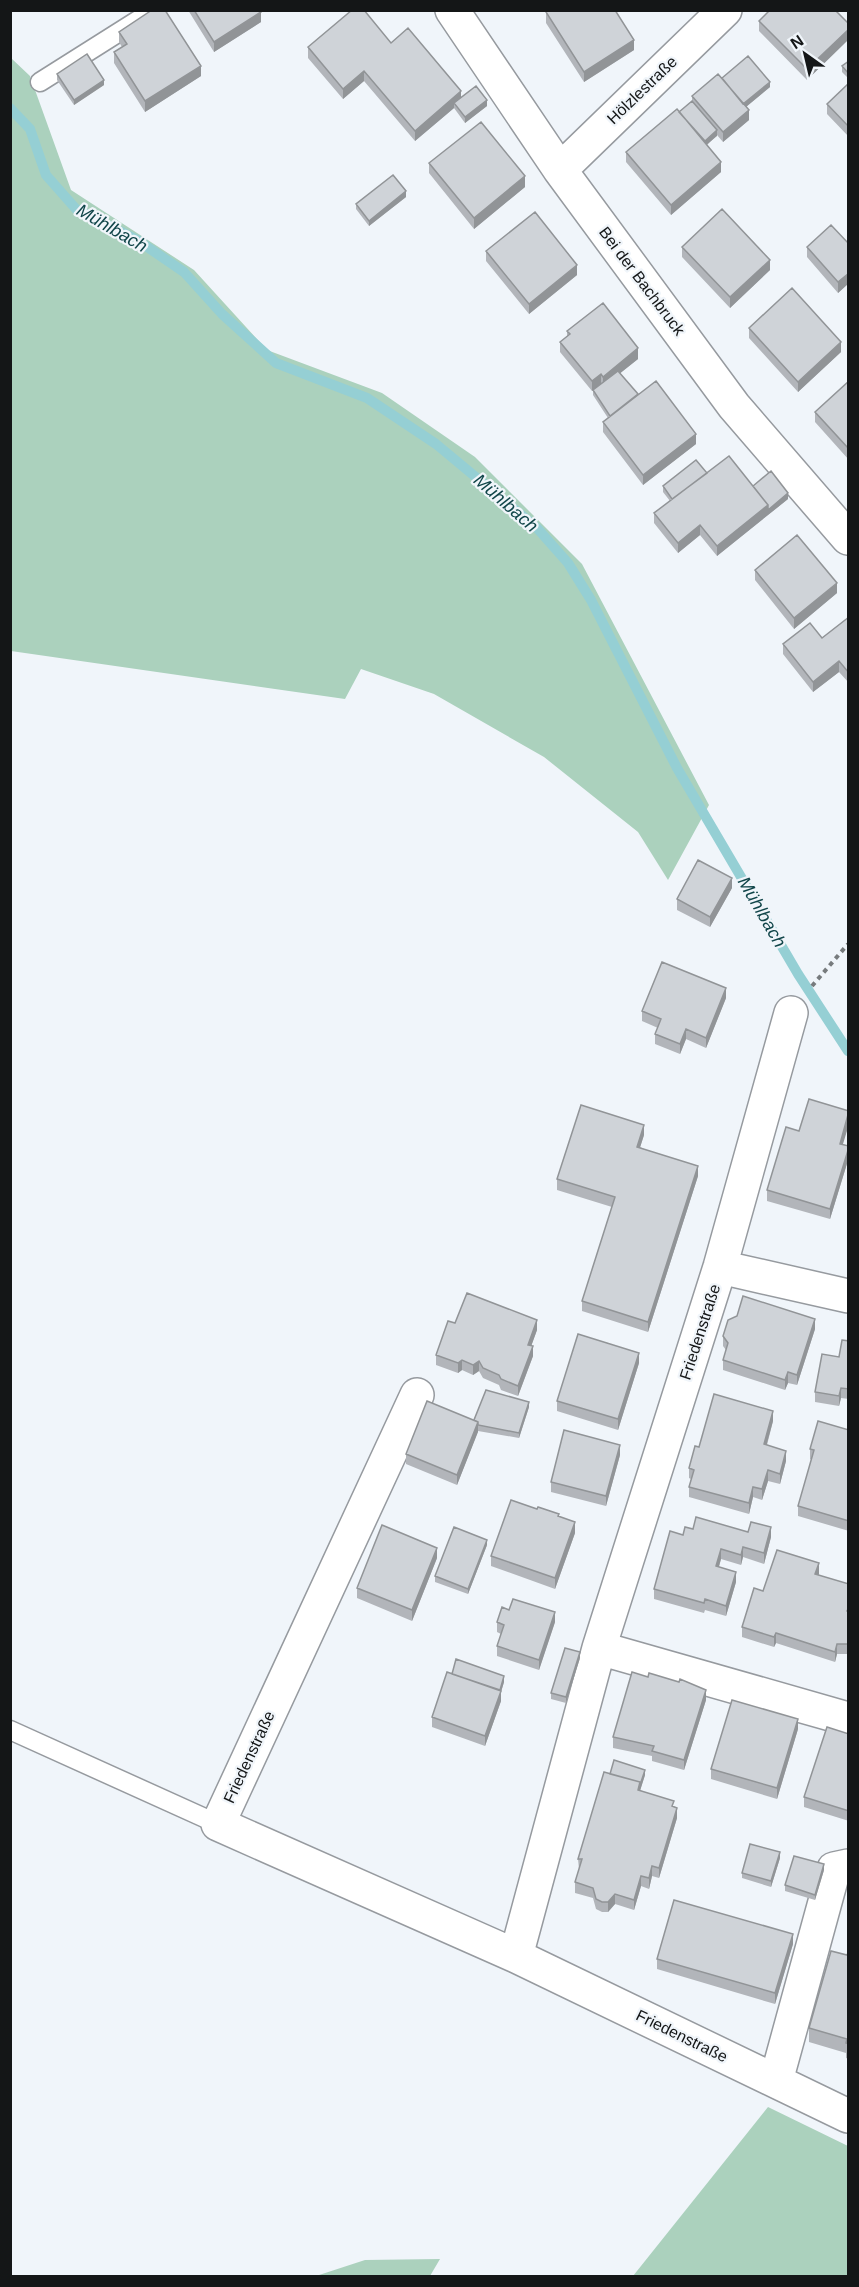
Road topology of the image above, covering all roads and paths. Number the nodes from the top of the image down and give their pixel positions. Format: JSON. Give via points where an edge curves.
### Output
{"nodes":[{"id":1,"x":154,"y":10,"type":"edge"},
{"id":2,"x":452,"y":10,"type":"edge"},
{"id":3,"x":725,"y":10,"type":"edge"},
{"id":4,"x":40,"y":82,"type":"dead end"},
{"id":5,"x":560,"y":170,"type":"junction"},
{"id":6,"x":849,"y":538,"type":"edge"},
{"id":7,"x":849,"y":944,"type":"edge"},
{"id":8,"x":821,"y":974,"type":"dead end"},
{"id":9,"x":791,"y":1013,"type":"dead end"},
{"id":10,"x":720,"y":1267,"type":"junction"},
{"id":11,"x":849,"y":1296,"type":"edge"},
{"id":12,"x":417,"y":1395,"type":"dead end"},
{"id":13,"x":599,"y":1648,"type":"junction"},
{"id":14,"x":849,"y":1719,"type":"edge"},
{"id":15,"x":10,"y":1730,"type":"edge"},
{"id":16,"x":218,"y":1824,"type":"junction"},
{"id":17,"x":849,"y":1866,"type":"edge"},
{"id":18,"x":516,"y":1956,"type":"junction"},
{"id":19,"x":776,"y":2081,"type":"junction"},
{"id":20,"x":849,"y":2116,"type":"edge"}],
"edges":[{"from":1,"to":4,"type":"lane"},
{"from":2,"to":5,"type":"street","name":"Bei der Bachbruck"},
{"from":3,"to":5,"type":"street","name":"Hölzlestraße"},
{"from":5,"to":6,"type":"street","name":"Bei der Bachbruck","via":[[734,406]]},
{"from":7,"to":8,"type":"path"},
{"from":9,"to":10,"type":"street","name":"Friedenstraße"},
{"from":10,"to":11,"type":"street"},
{"from":10,"to":13,"type":"street","name":"Friedenstraße"},
{"from":12,"to":16,"type":"street","name":"Friedenstraße"},
{"from":13,"to":14,"type":"street"},
{"from":13,"to":18,"type":"street","name":"Friedenstraße"},
{"from":15,"to":16,"type":"lane"},
{"from":16,"to":18,"type":"street","name":"Friedenstraße"},
{"from":17,"to":19,"type":"street","via":[[834,1869]]},
{"from":18,"to":19,"type":"street","name":"Friedenstraße"},
{"from":19,"to":20,"type":"street","name":"Friedenstraße"}]}
